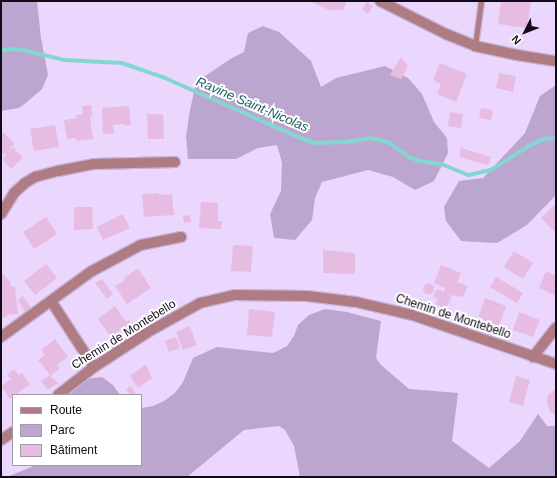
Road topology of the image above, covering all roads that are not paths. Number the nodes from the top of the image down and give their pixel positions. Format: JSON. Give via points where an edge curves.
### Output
{"nodes":[{"id":1,"x":380,"y":1,"type":"edge"},
{"id":2,"x":481,"y":1,"type":"edge"},
{"id":3,"x":475,"y":46,"type":"junction"},
{"id":4,"x":556,"y":61,"type":"edge"},
{"id":5,"x":175,"y":162,"type":"dead end"},
{"id":6,"x":1,"y":214,"type":"edge"},
{"id":7,"x":181,"y":237,"type":"dead end"},
{"id":8,"x":51,"y":301,"type":"junction"},
{"id":9,"x":556,"y":328,"type":"edge"},
{"id":10,"x":1,"y":337,"type":"edge"},
{"id":11,"x":533,"y":357,"type":"junction"},
{"id":12,"x":556,"y":364,"type":"edge"},
{"id":13,"x":94,"y":367,"type":"junction"},
{"id":14,"x":59,"y":394,"type":"edge"},
{"id":15,"x":12,"y":433,"type":"edge"},
{"id":16,"x":1,"y":440,"type":"edge"}],
"edges":[{"from":1,"to":3,"type":"street"},
{"from":2,"to":3,"type":"lane"},
{"from":3,"to":4,"type":"street"},
{"from":5,"to":6,"type":"street","via":[[94,164],[34,177],[14,193]]},
{"from":7,"to":8,"type":"street","via":[[141,245],[92,271]]},
{"from":8,"to":10,"type":"street"},
{"from":8,"to":13,"type":"street"},
{"from":9,"to":11,"type":"street"},
{"from":11,"to":12,"type":"street","name":"Chemin de Montebello"},
{"from":11,"to":13,"type":"street","name":"Chemin de Montebello","via":[[412,315],[356,302],[307,296],[243,295],[200,303],[148,332]]},
{"from":13,"to":14,"type":"street","name":"Chemin de Montebello"},
{"from":15,"to":16,"type":"street"}]}
